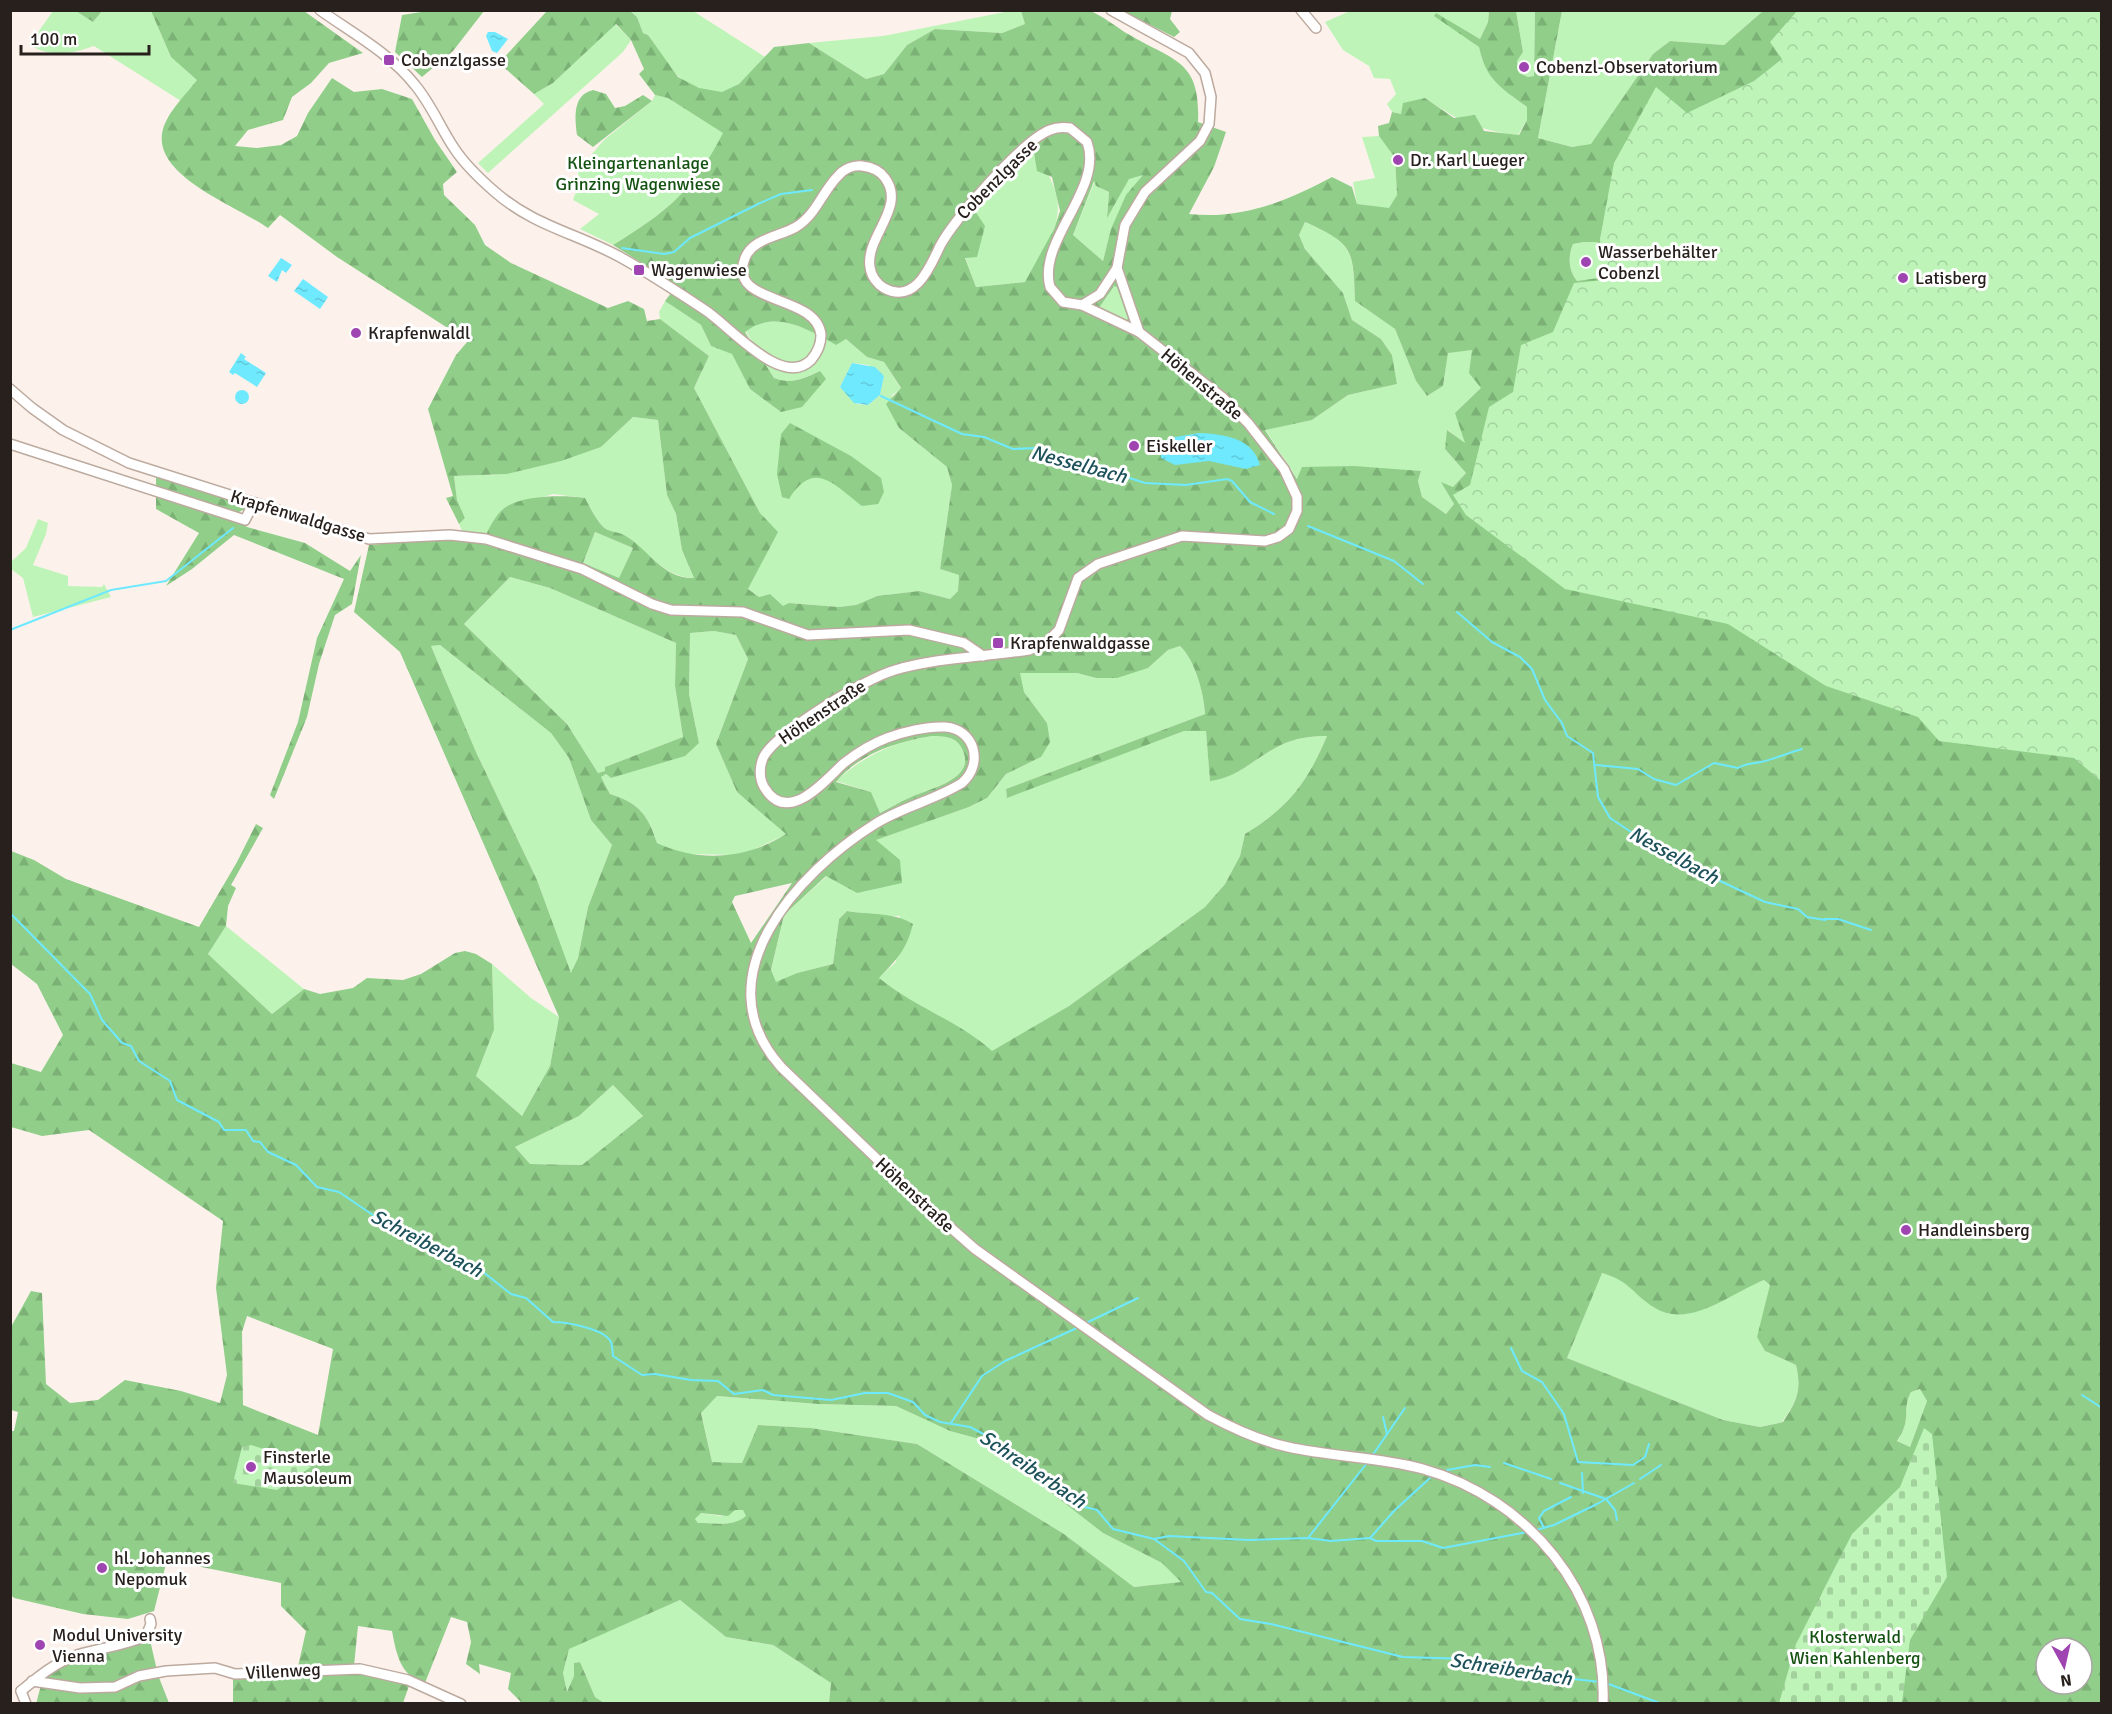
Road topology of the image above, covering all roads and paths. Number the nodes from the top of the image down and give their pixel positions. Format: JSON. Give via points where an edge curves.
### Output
{"nodes":[{"id":1,"x":320,"y":10,"type":"edge"},
{"id":2,"x":1111,"y":10,"type":"edge"},
{"id":3,"x":1300,"y":10,"type":"edge"},
{"id":4,"x":1316,"y":28,"type":"dead end"},
{"id":5,"x":1117,"y":268,"type":"junction"},
{"id":6,"x":1082,"y":305,"type":"junction"},
{"id":7,"x":1138,"y":332,"type":"junction"},
{"id":8,"x":10,"y":389,"type":"edge"},
{"id":9,"x":10,"y":444,"type":"edge"},
{"id":10,"x":254,"y":504,"type":"junction"},
{"id":11,"x":983,"y":656,"type":"junction"},
{"id":12,"x":150,"y":1619,"type":"dead end"},
{"id":13,"x":32,"y":1682,"type":"junction"},
{"id":14,"x":21,"y":1691,"type":"junction"},
{"id":15,"x":10,"y":1692,"type":"edge"},
{"id":16,"x":26,"y":1704,"type":"edge"},
{"id":17,"x":462,"y":1704,"type":"edge"},
{"id":18,"x":1603,"y":1704,"type":"edge"}],
"edges":[{"from":1,"to":6,"type":"street","name":"Cobenzlgasse","via":[[406,75],[461,158],[509,204],[545,225],[620,257],[714,316],[776,366],[792,369],[807,363],[818,349],[820,332],[807,313],[752,288],[743,273],[746,256],[762,241],[806,219],[838,176],[855,166],[875,170],[890,186],[890,207],[871,251],[870,268],[881,287],[904,291],[924,278],[958,216],[1036,139],[1056,128],[1078,132],[1087,142],[1090,165],[1050,263],[1048,277],[1059,299]]},
{"from":2,"to":5,"type":"street","via":[[1189,53],[1208,81],[1212,106],[1200,141],[1157,179],[1130,213]]},
{"from":3,"to":4,"type":"street"},
{"from":5,"to":6,"type":"street","via":[[1100,294]]},
{"from":5,"to":7,"type":"street"},
{"from":6,"to":7,"type":"street","name":"Cobenzlgasse"},
{"from":7,"to":11,"type":"street","name":"Höhenstraße","via":[[1215,391],[1248,423],[1290,480],[1297,497],[1295,520],[1278,537],[1265,541],[1182,536],[1098,564],[1078,578],[1063,623],[1046,643],[1029,650]]},
{"from":8,"to":10,"type":"street","name":"Krapfenwaldgasse","via":[[47,419],[108,454]]},
{"from":9,"to":10,"type":"street","via":[[245,520]]},
{"from":10,"to":11,"type":"street","name":"Krapfenwaldgasse","via":[[369,539],[450,536],[500,543],[582,569],[671,610],[743,612],[808,635],[909,630],[964,643]]},
{"from":11,"to":18,"type":"street","name":"Höhenstraße","via":[[922,663],[870,679],[778,741],[764,757],[760,778],[766,790],[776,799],[790,802],[809,795],[859,752],[898,734],[950,728],[967,737],[975,755],[973,768],[962,783],[896,812],[857,836],[829,858],[782,909],[758,950],[751,989],[760,1035],[781,1067],[961,1237],[1208,1415],[1232,1428],[1288,1447],[1424,1469],[1465,1485],[1526,1524],[1562,1566],[1581,1598],[1601,1666]]},
{"from":12,"to":13,"type":"street","via":[[146,1636],[75,1656]]},
{"from":13,"to":14,"type":"street"},
{"from":13,"to":17,"type":"street","name":"Villenweg","via":[[80,1688],[115,1687],[139,1676],[194,1667],[235,1674],[360,1669],[408,1680]]},
{"from":14,"to":15,"type":"street"},
{"from":14,"to":16,"type":"street"}]}
